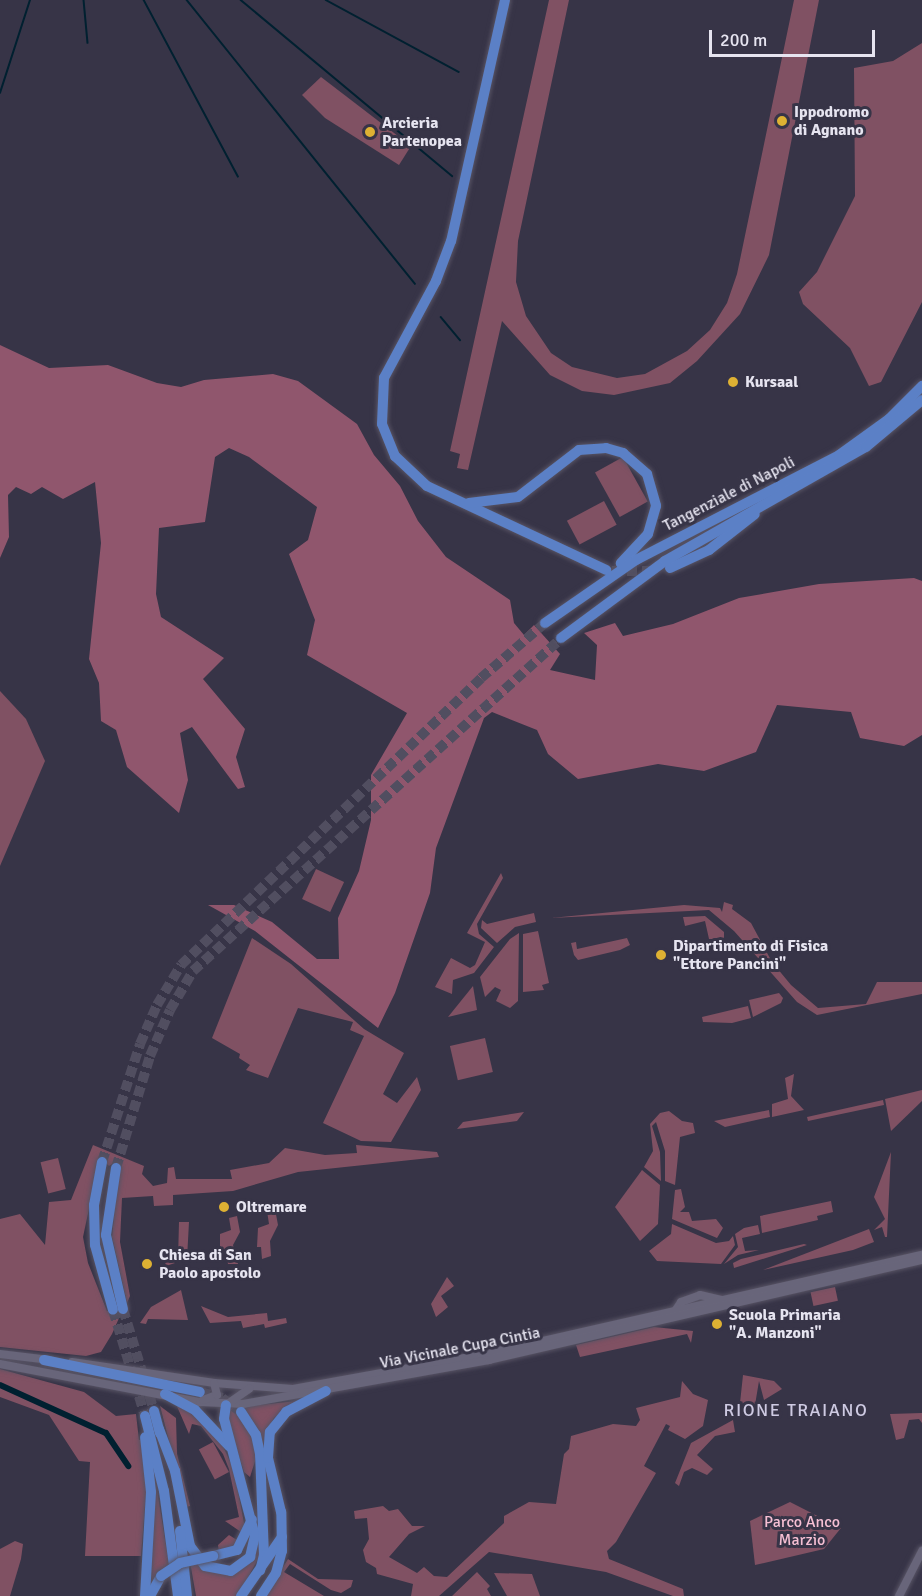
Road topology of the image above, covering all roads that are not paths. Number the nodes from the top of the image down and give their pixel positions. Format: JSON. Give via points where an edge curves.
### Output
{"nodes":[{"id":1,"x":505,"y":0,"type":"edge"},
{"id":2,"x":922,"y":386,"type":"edge"},
{"id":3,"x":922,"y":400,"type":"edge"},
{"id":4,"x":772,"y":500,"type":"junction"},
{"id":5,"x":464,"y":503,"type":"junction"},
{"id":6,"x":670,"y":568,"type":"dead end"},
{"id":7,"x":606,"y":570,"type":"tunnel mouth"},
{"id":8,"x":601,"y":582,"type":"junction"},
{"id":9,"x":545,"y":623,"type":"tunnel mouth"},
{"id":10,"x":561,"y":638,"type":"tunnel mouth"},
{"id":11,"x":102,"y":1162,"type":"tunnel mouth"},
{"id":12,"x":116,"y":1168,"type":"tunnel mouth"},
{"id":13,"x":922,"y":1255,"type":"edge"},
{"id":14,"x":922,"y":1260,"type":"edge"},
{"id":15,"x":716,"y":1303,"type":"junction"},
{"id":16,"x":0,"y":1354,"type":"edge"},
{"id":17,"x":44,"y":1360,"type":"junction"},
{"id":18,"x":0,"y":1364,"type":"edge"},
{"id":19,"x":214,"y":1383,"type":"junction"},
{"id":20,"x":256,"y":1387,"type":"junction"},
{"id":21,"x":327,"y":1391,"type":"junction"},
{"id":22,"x":165,"y":1394,"type":"junction"},
{"id":23,"x":197,"y":1396,"type":"junction"},
{"id":24,"x":226,"y":1405,"type":"junction"},
{"id":25,"x":241,"y":1412,"type":"tunnel mouth"},
{"id":26,"x":149,"y":1413,"type":"junction"},
{"id":27,"x":159,"y":1429,"type":"junction"},
{"id":28,"x":233,"y":1451,"type":"junction"},
{"id":29,"x":260,"y":1452,"type":"junction"},
{"id":30,"x":272,"y":1478,"type":"junction"},
{"id":31,"x":252,"y":1519,"type":"junction"},
{"id":32,"x":282,"y":1537,"type":"junction"},
{"id":33,"x":922,"y":1551,"type":"edge"},
{"id":34,"x":922,"y":1563,"type":"edge"},
{"id":35,"x":260,"y":1571,"type":"junction"},
{"id":36,"x":909,"y":1582,"type":"junction"},
{"id":37,"x":145,"y":1596,"type":"edge"},
{"id":38,"x":150,"y":1596,"type":"edge"},
{"id":39,"x":178,"y":1596,"type":"edge"},
{"id":40,"x":187,"y":1596,"type":"edge"},
{"id":41,"x":241,"y":1596,"type":"edge"},
{"id":42,"x":261,"y":1596,"type":"edge"},
{"id":43,"x":898,"y":1596,"type":"edge"},
{"id":44,"x":905,"y":1596,"type":"edge"}],
"edges":[{"from":1,"to":5,"type":"highway","via":[[451,241],[436,281],[391,363],[380,397],[382,424],[395,456],[427,486]]},
{"from":2,"to":8,"type":"highway","name":"Tangenziale di Napoli","via":[[889,419],[839,455],[645,555]]},
{"from":3,"to":4,"type":"highway","name":"Tangenziale di Napoli","via":[[866,447]]},
{"from":4,"to":6,"type":"highway","via":[[709,550]]},
{"from":4,"to":10,"type":"highway","name":"Tangenziale di Napoli","via":[[665,561]]},
{"from":5,"to":7,"type":"highway"},
{"from":5,"to":8,"type":"highway","via":[[487,504],[518,497],[579,450],[612,449],[628,455],[644,469],[656,501],[648,534]]},
{"from":8,"to":9,"type":"highway","name":"Tangenziale di Napoli"},
{"from":11,"to":12,"type":"highway","via":[[94,1205],[94,1235],[118,1310],[106,1236]]},
{"from":13,"to":15,"type":"main road","name":"Via Vicinale Cupa Cintia"},
{"from":14,"to":15,"type":"main road","name":"Via Vicinale Cupa Cintia"},
{"from":15,"to":20,"type":"main road","name":"Via Vicinale Cupa Cintia","via":[[700,1294],[681,1302],[675,1311],[444,1363],[293,1389]]},
{"from":15,"to":21,"type":"main road","name":"Via Vicinale Cupa Cintia"},
{"from":16,"to":17,"type":"main road","name":"Via Vicinale Cupa Cintia"},
{"from":17,"to":19,"type":"main road","name":"Via Vicinale Cupa Cintia"},
{"from":17,"to":23,"type":"highway"},
{"from":18,"to":22,"type":"main road","name":"Via Vicinale Cupa Cintia"},
{"from":19,"to":20,"type":"main road","name":"Via Vicinale Cupa Cintia"},
{"from":19,"to":23,"type":"main road","via":[[217,1395]]},
{"from":20,"to":24,"type":"main road","via":[[238,1393]]},
{"from":21,"to":24,"type":"main road","name":"Via Vicinale Cupa Cintia"},
{"from":21,"to":30,"type":"highway","via":[[286,1412],[274,1423],[267,1445]]},
{"from":22,"to":23,"type":"main road","name":"Via Vicinale Cupa Cintia"},
{"from":22,"to":28,"type":"highway","via":[[203,1417]]},
{"from":23,"to":24,"type":"main road","name":"Via Vicinale Cupa Cintia"},
{"from":24,"to":28,"type":"highway","via":[[224,1419]]},
{"from":25,"to":29,"type":"highway","via":[[254,1430]]},
{"from":26,"to":27,"type":"highway"},
{"from":26,"to":37,"type":"highway"},
{"from":26,"to":39,"type":"highway"},
{"from":27,"to":31,"type":"highway","via":[[176,1471],[190,1546],[201,1563],[226,1571],[246,1562],[254,1545]]},
{"from":27,"to":40,"type":"highway","via":[[175,1493]]},
{"from":28,"to":31,"type":"highway"},
{"from":29,"to":30,"type":"highway"},
{"from":29,"to":35,"type":"highway","via":[[264,1555]]},
{"from":30,"to":32,"type":"highway"},
{"from":31,"to":38,"type":"highway","bridge":true,"via":[[237,1550],[180,1563],[161,1576]]},
{"from":32,"to":35,"type":"highway"},
{"from":32,"to":42,"type":"highway","via":[[279,1566]]},
{"from":33,"to":36,"type":"main road"},
{"from":34,"to":36,"type":"main road"},
{"from":35,"to":41,"type":"highway"},
{"from":36,"to":43,"type":"main road"},
{"from":36,"to":44,"type":"main road"}]}
